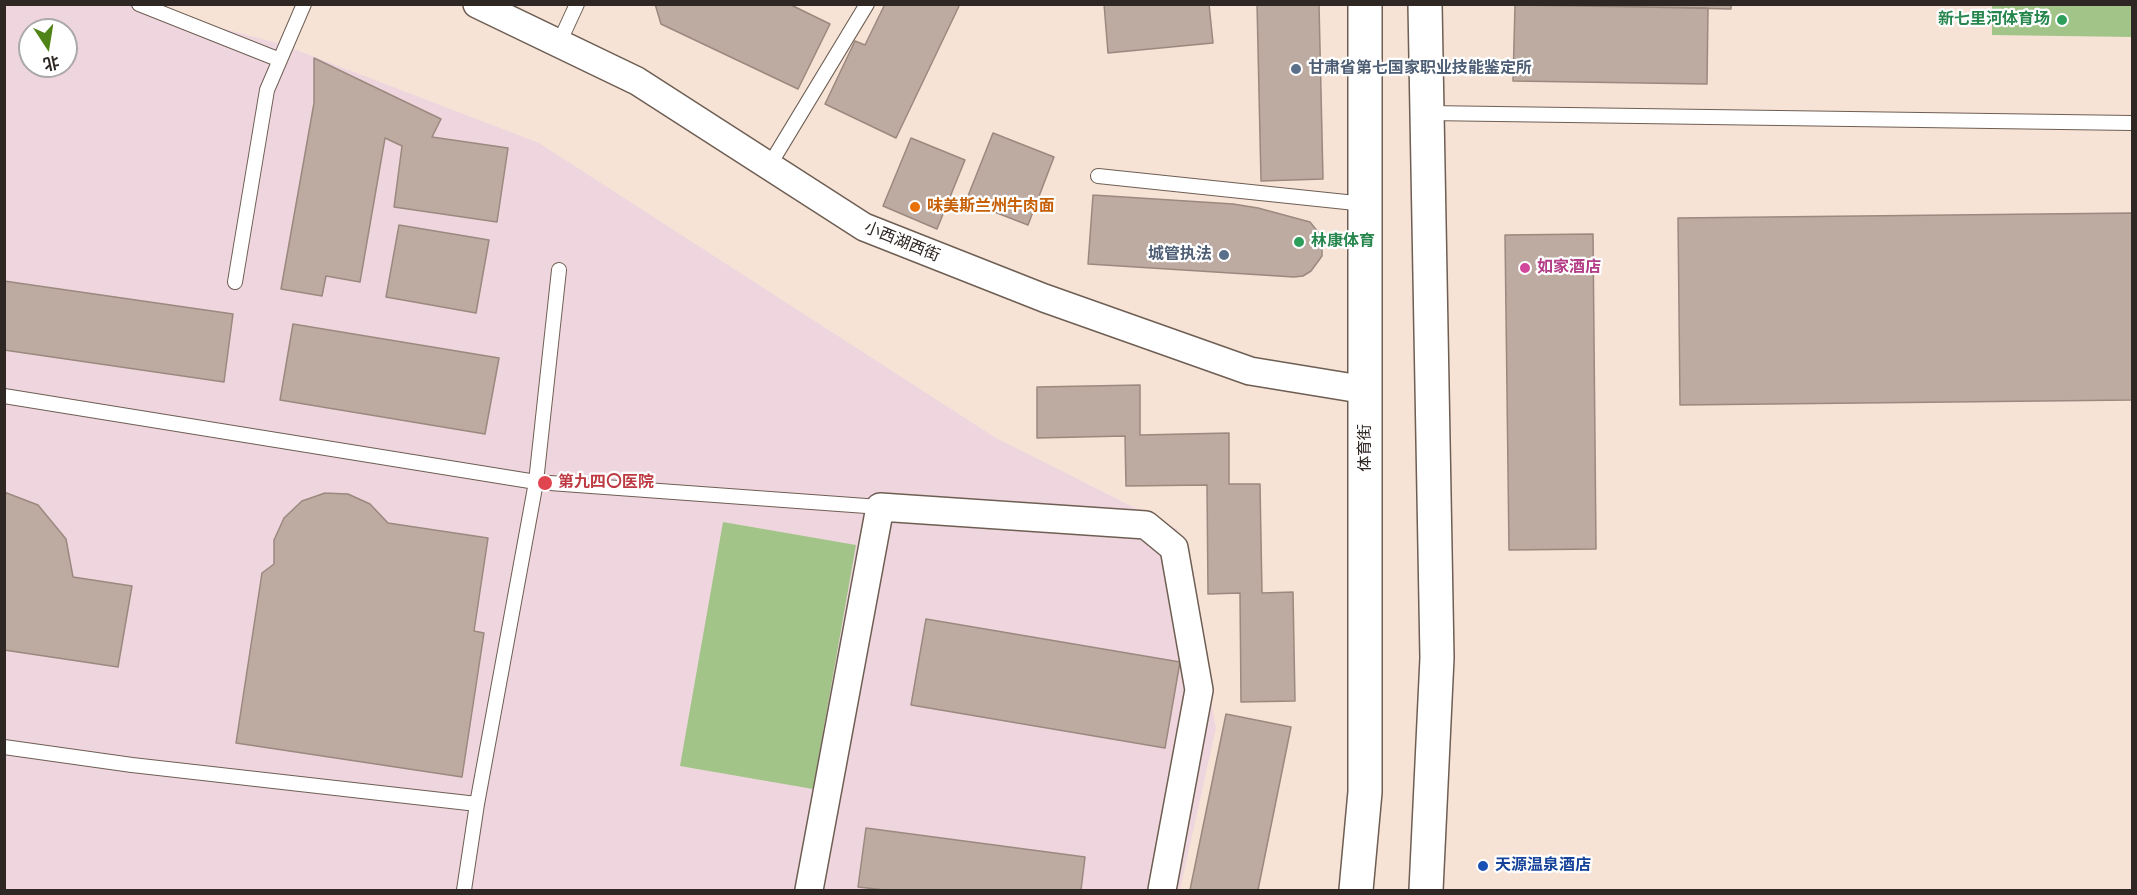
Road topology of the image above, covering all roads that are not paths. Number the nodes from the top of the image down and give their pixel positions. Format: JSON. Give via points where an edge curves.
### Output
{"nodes":[{"id":1,"x":139,"y":4,"type":"edge"},
{"id":2,"x":304,"y":4,"type":"edge"},
{"id":3,"x":477,"y":4,"type":"edge"},
{"id":4,"x":577,"y":4,"type":"edge"},
{"id":5,"x":867,"y":4,"type":"edge"},
{"id":6,"x":1365,"y":4,"type":"edge"},
{"id":7,"x":1425,"y":4,"type":"edge"},
{"id":8,"x":559,"y":44,"type":"junction"},
{"id":9,"x":280,"y":60,"type":"junction"},
{"id":10,"x":1427,"y":113,"type":"junction"},
{"id":11,"x":2133,"y":123,"type":"edge"},
{"id":12,"x":769,"y":166,"type":"junction"},
{"id":13,"x":1098,"y":176,"type":"dead end"},
{"id":14,"x":1365,"y":204,"type":"junction"},
{"id":15,"x":559,"y":270,"type":"dead end"},
{"id":16,"x":235,"y":282,"type":"dead end"},
{"id":17,"x":1366,"y":390,"type":"junction"},
{"id":18,"x":4,"y":396,"type":"edge"},
{"id":19,"x":536,"y":482,"type":"junction"},
{"id":20,"x":880,"y":507,"type":"junction"},
{"id":21,"x":4,"y":747,"type":"edge"},
{"id":22,"x":477,"y":804,"type":"junction"},
{"id":23,"x":464,"y":891,"type":"edge"},
{"id":24,"x":809,"y":891,"type":"edge"},
{"id":25,"x":1162,"y":891,"type":"edge"},
{"id":26,"x":1356,"y":891,"type":"edge"},
{"id":27,"x":1426,"y":891,"type":"edge"}],
"edges":[{"from":1,"to":9,"type":"lane"},
{"from":2,"to":9,"type":"lane"},
{"from":3,"to":8,"type":"street","name":"小西湖西街"},
{"from":4,"to":8,"type":"lane"},
{"from":5,"to":12,"type":"lane"},
{"from":6,"to":14,"type":"street","name":"体育街"},
{"from":7,"to":10,"type":"street"},
{"from":8,"to":12,"type":"street","name":"小西湖西街","via":[[637,81]]},
{"from":9,"to":16,"type":"lane","via":[[267,90]]},
{"from":10,"to":11,"type":"lane"},
{"from":10,"to":27,"type":"street","via":[[1437,658]]},
{"from":12,"to":17,"type":"street","name":"小西湖西街","via":[[864,227],[1044,298],[1250,371]]},
{"from":13,"to":14,"type":"lane"},
{"from":14,"to":17,"type":"street","name":"体育街"},
{"from":15,"to":19,"type":"lane"},
{"from":17,"to":26,"type":"street","name":"体育街","via":[[1365,792]]},
{"from":18,"to":19,"type":"lane"},
{"from":19,"to":20,"type":"lane"},
{"from":19,"to":22,"type":"lane"},
{"from":20,"to":24,"type":"street"},
{"from":20,"to":25,"type":"street","via":[[1146,525],[1174,548],[1199,690]]},
{"from":21,"to":22,"type":"lane"},
{"from":22,"to":23,"type":"lane"}]}
